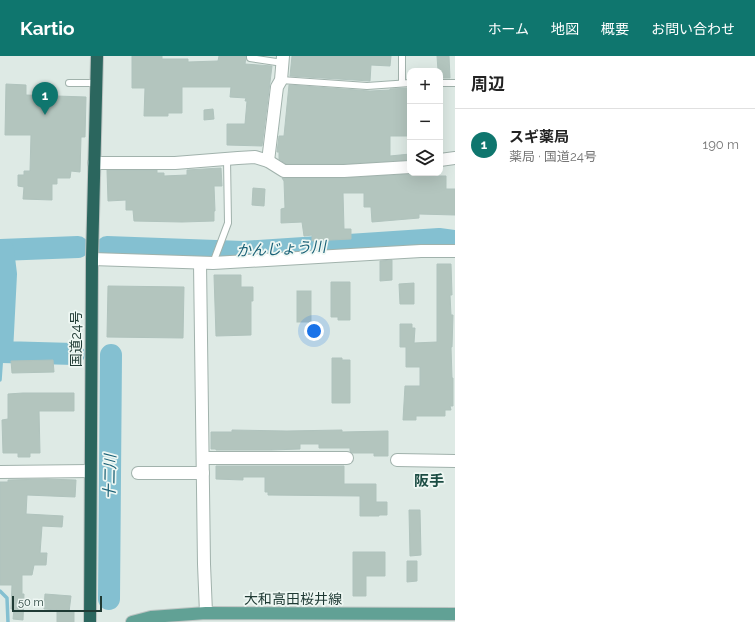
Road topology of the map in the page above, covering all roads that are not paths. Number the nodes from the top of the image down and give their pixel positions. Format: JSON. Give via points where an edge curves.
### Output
{"nodes":[{"id":1,"x":97,"y":56,"type":"edge"},
{"id":2,"x":250,"y":56,"type":"edge"},
{"id":3,"x":402,"y":56,"type":"edge"},
{"id":4,"x":283,"y":59,"type":"edge"},
{"id":5,"x":281,"y":80,"type":"junction"},
{"id":6,"x":69,"y":83,"type":"dead end"},
{"id":7,"x":96,"y":83,"type":"junction"},
{"id":8,"x":402,"y":83,"type":"junction"},
{"id":9,"x":407,"y":83,"type":"edge"},
{"id":10,"x":443,"y":83,"type":"edge"},
{"id":11,"x":455,"y":83,"type":"edge"},
{"id":12,"x":455,"y":158,"type":"edge"},
{"id":13,"x":227,"y":159,"type":"junction"},
{"id":14,"x":443,"y":160,"type":"edge"},
{"id":15,"x":268,"y":161,"type":"junction"},
{"id":16,"x":94,"y":163,"type":"junction"},
{"id":17,"x":407,"y":166,"type":"edge"},
{"id":18,"x":455,"y":252,"type":"edge"},
{"id":19,"x":92,"y":260,"type":"junction"},
{"id":20,"x":214,"y":260,"type":"junction"},
{"id":21,"x":200,"y":264,"type":"junction"},
{"id":22,"x":203,"y":458,"type":"junction"},
{"id":23,"x":347,"y":458,"type":"dead end"},
{"id":24,"x":397,"y":460,"type":"dead end"},
{"id":25,"x":455,"y":461,"type":"edge"},
{"id":26,"x":90,"y":471,"type":"junction"},
{"id":27,"x":0,"y":472,"type":"edge"},
{"id":28,"x":138,"y":473,"type":"dead end"},
{"id":29,"x":203,"y":474,"type":"junction"},
{"id":30,"x":206,"y":613,"type":"junction"},
{"id":31,"x":455,"y":614,"type":"edge"},
{"id":32,"x":402,"y":618,"type":"edge"},
{"id":33,"x":90,"y":622,"type":"edge"},
{"id":34,"x":132,"y":622,"type":"edge"}],
"edges":[{"from":1,"to":7,"type":"highway","name":"国道24号"},
{"from":2,"to":4,"type":"lane"},
{"from":3,"to":8,"type":"lane"},
{"from":4,"to":5,"type":"street"},
{"from":5,"to":8,"type":"lane","via":[[367,86]]},
{"from":5,"to":15,"type":"street","via":[[277,87]]},
{"from":6,"to":7,"type":"lane"},
{"from":7,"to":16,"type":"highway","name":"国道24号"},
{"from":8,"to":9,"type":"lane"},
{"from":10,"to":11,"type":"lane"},
{"from":12,"to":14,"type":"street"},
{"from":13,"to":15,"type":"street","via":[[255,158]]},
{"from":13,"to":16,"type":"street","via":[[175,164]]},
{"from":13,"to":20,"type":"lane","via":[[228,223]]},
{"from":15,"to":17,"type":"street","via":[[284,171],[306,172]]},
{"from":16,"to":19,"type":"highway","name":"国道24号"},
{"from":18,"to":20,"type":"street","via":[[421,251]]},
{"from":19,"to":21,"type":"street"},
{"from":19,"to":26,"type":"highway","name":"国道24号"},
{"from":20,"to":21,"type":"street"},
{"from":21,"to":22,"type":"street"},
{"from":22,"to":23,"type":"street"},
{"from":22,"to":29,"type":"street"},
{"from":24,"to":25,"type":"street"},
{"from":26,"to":27,"type":"street"},
{"from":26,"to":33,"type":"highway","name":"国道24号"},
{"from":28,"to":29,"type":"street"},
{"from":29,"to":30,"type":"street"},
{"from":30,"to":32,"type":"main road","name":"大和高田桜井線"},
{"from":30,"to":34,"type":"main road","name":"大和高田桜井線","via":[[151,617]]},
{"from":31,"to":32,"type":"main road","name":"大和高田桜井線"}]}
